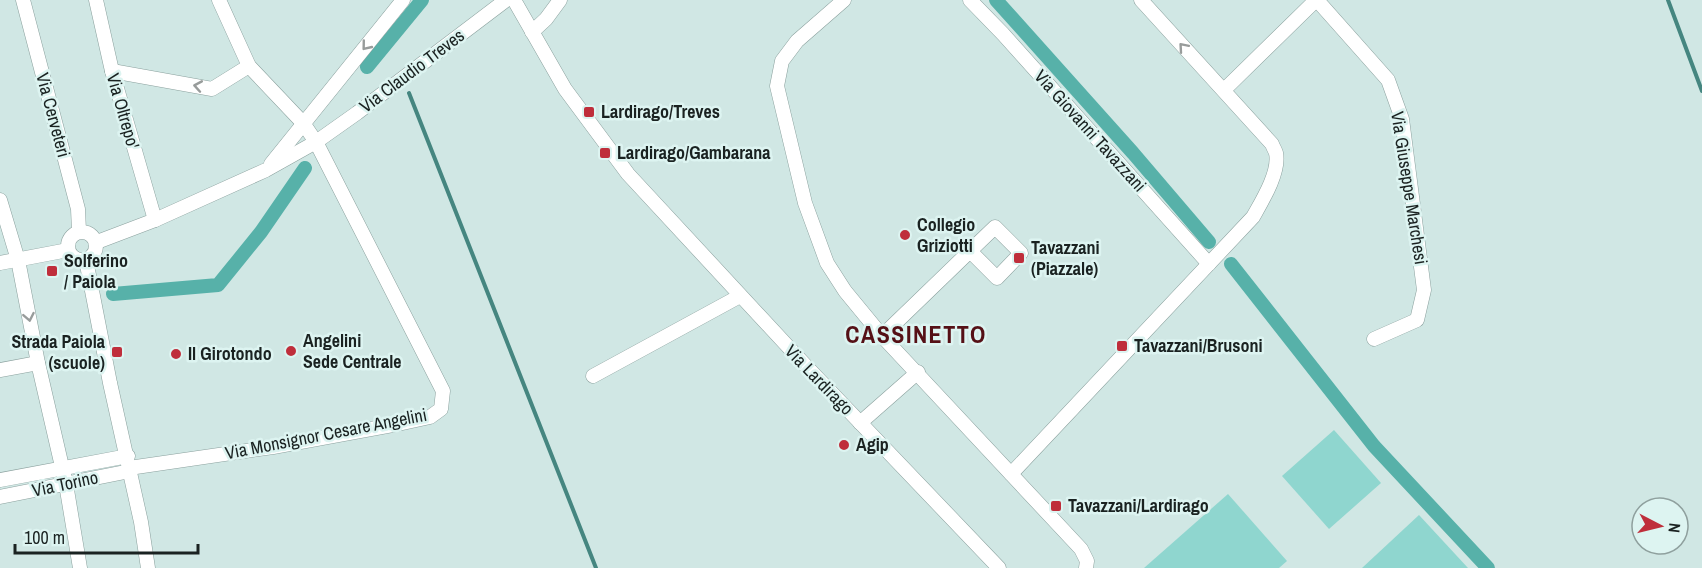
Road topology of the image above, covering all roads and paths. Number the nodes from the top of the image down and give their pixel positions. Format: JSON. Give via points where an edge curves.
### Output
{"nodes":[{"id":1,"x":23,"y":0,"type":"edge"},
{"id":2,"x":96,"y":0,"type":"edge"},
{"id":3,"x":219,"y":0,"type":"edge"},
{"id":4,"x":403,"y":0,"type":"edge"},
{"id":5,"x":506,"y":0,"type":"edge"},
{"id":6,"x":514,"y":0,"type":"edge"},
{"id":7,"x":560,"y":0,"type":"edge"},
{"id":8,"x":844,"y":0,"type":"edge"},
{"id":9,"x":970,"y":0,"type":"edge"},
{"id":10,"x":1141,"y":0,"type":"edge"},
{"id":11,"x":1316,"y":0,"type":"edge"},
{"id":12,"x":532,"y":32,"type":"junction"},
{"id":13,"x":249,"y":66,"type":"junction"},
{"id":14,"x":112,"y":71,"type":"junction"},
{"id":15,"x":1224,"y":90,"type":"junction"},
{"id":16,"x":303,"y":123,"type":"junction"},
{"id":17,"x":316,"y":141,"type":"junction"},
{"id":18,"x":266,"y":170,"type":"junction"},
{"id":19,"x":0,"y":200,"type":"edge"},
{"id":20,"x":155,"y":220,"type":"junction"},
{"id":21,"x":79,"y":231,"type":"junction"},
{"id":22,"x":97,"y":242,"type":"junction"},
{"id":23,"x":68,"y":250,"type":"junction"},
{"id":24,"x":970,"y":251,"type":"dead end"},
{"id":25,"x":18,"y":260,"type":"junction"},
{"id":26,"x":86,"y":260,"type":"junction"},
{"id":27,"x":0,"y":263,"type":"edge"},
{"id":28,"x":1209,"y":264,"type":"junction"},
{"id":29,"x":740,"y":296,"type":"junction"},
{"id":30,"x":882,"y":336,"type":"junction"},
{"id":31,"x":1374,"y":339,"type":"dead end"},
{"id":32,"x":38,"y":363,"type":"junction"},
{"id":33,"x":0,"y":370,"type":"edge"},
{"id":34,"x":918,"y":372,"type":"junction"},
{"id":35,"x":593,"y":376,"type":"dead end"},
{"id":36,"x":860,"y":423,"type":"junction"},
{"id":37,"x":129,"y":465,"type":"junction"},
{"id":38,"x":62,"y":469,"type":"junction"},
{"id":39,"x":1011,"y":474,"type":"junction"},
{"id":40,"x":0,"y":480,"type":"edge"},
{"id":41,"x":66,"y":484,"type":"junction"},
{"id":42,"x":0,"y":497,"type":"edge"},
{"id":43,"x":989,"y":562,"type":"edge"},
{"id":44,"x":80,"y":568,"type":"edge"},
{"id":45,"x":148,"y":568,"type":"edge"},
{"id":46,"x":999,"y":568,"type":"edge"},
{"id":47,"x":1086,"y":568,"type":"edge"}],
"edges":[{"from":1,"to":21,"type":"street","name":"Via Cerveteri","via":[[78,209]]},
{"from":2,"to":14,"type":"street","name":"Via Oltrepo'"},
{"from":3,"to":13,"type":"street","name":"Via Monsignor Cesare Angelini"},
{"from":4,"to":16,"type":"street","one_way":true},
{"from":5,"to":17,"type":"street","name":"Via Claudio Treves"},
{"from":6,"to":12,"type":"street","name":"Via Lardirago"},
{"from":7,"to":12,"type":"street"},
{"from":8,"to":30,"type":"street","via":[[797,41],[782,61],[777,86],[805,203],[827,263]]},
{"from":9,"to":28,"type":"street","name":"Via Giovanni Tavazzani"},
{"from":15,"to":10,"type":"street","one_way":true},
{"from":11,"to":15,"type":"street","name":"Via Giuseppe Marchesi"},
{"from":11,"to":31,"type":"street","name":"Via Giuseppe Marchesi","via":[[1388,80],[1402,119],[1424,290],[1417,320]]},
{"from":12,"to":29,"type":"street","name":"Via Lardirago","via":[[565,89],[628,174]]},
{"from":13,"to":14,"type":"street","one_way":true,"via":[[212,88]]},
{"from":13,"to":16,"type":"street","name":"Via Monsignor Cesare Angelini"},
{"from":14,"to":20,"type":"street","name":"Via Oltrepo'"},
{"from":15,"to":28,"type":"street","via":[[1272,144],[1276,154],[1266,194],[1253,217]]},
{"from":16,"to":17,"type":"street","name":"Via Monsignor Cesare Angelini"},
{"from":16,"to":18,"type":"street"},
{"from":17,"to":18,"type":"street","name":"Via Claudio Treves"},
{"from":17,"to":37,"type":"street","name":"Via Monsignor Cesare Angelini","via":[[443,391],[441,409],[430,417],[273,447]]},
{"from":18,"to":20,"type":"street","name":"Via Claudio Treves"},
{"from":19,"to":25,"type":"street"},
{"from":20,"to":22,"type":"street","name":"Via Claudio Treves"},
{"from":21,"to":22,"type":"street","via":[[90,233]]},
{"from":21,"to":23,"type":"street","via":[[70,238]]},
{"from":22,"to":26,"type":"street","via":[[96,253]]},
{"from":23,"to":25,"type":"street"},
{"from":23,"to":26,"type":"street","via":[[75,258]]},
{"from":24,"to":30,"type":"street"},
{"from":25,"to":27,"type":"street"},
{"from":25,"to":32,"type":"street","one_way":true},
{"from":26,"to":37,"type":"street"},
{"from":28,"to":39,"type":"street"},
{"from":29,"to":35,"type":"street"},
{"from":29,"to":36,"type":"street","name":"Via Lardirago"},
{"from":30,"to":34,"type":"street"},
{"from":32,"to":33,"type":"street"},
{"from":32,"to":38,"type":"street"},
{"from":34,"to":36,"type":"street"},
{"from":34,"to":39,"type":"street"},
{"from":36,"to":43,"type":"street","name":"Via Lardirago"},
{"from":37,"to":38,"type":"street","name":"Via Torino"},
{"from":37,"to":41,"type":"street","name":"Via Torino"},
{"from":37,"to":45,"type":"street"},
{"from":38,"to":40,"type":"street","name":"Via Torino"},
{"from":38,"to":41,"type":"street"},
{"from":39,"to":47,"type":"street","via":[[1081,549]]},
{"from":41,"to":42,"type":"street","name":"Via Torino"},
{"from":41,"to":44,"type":"street"},
{"from":43,"to":46,"type":"street","name":"Via Lardirago"}]}
